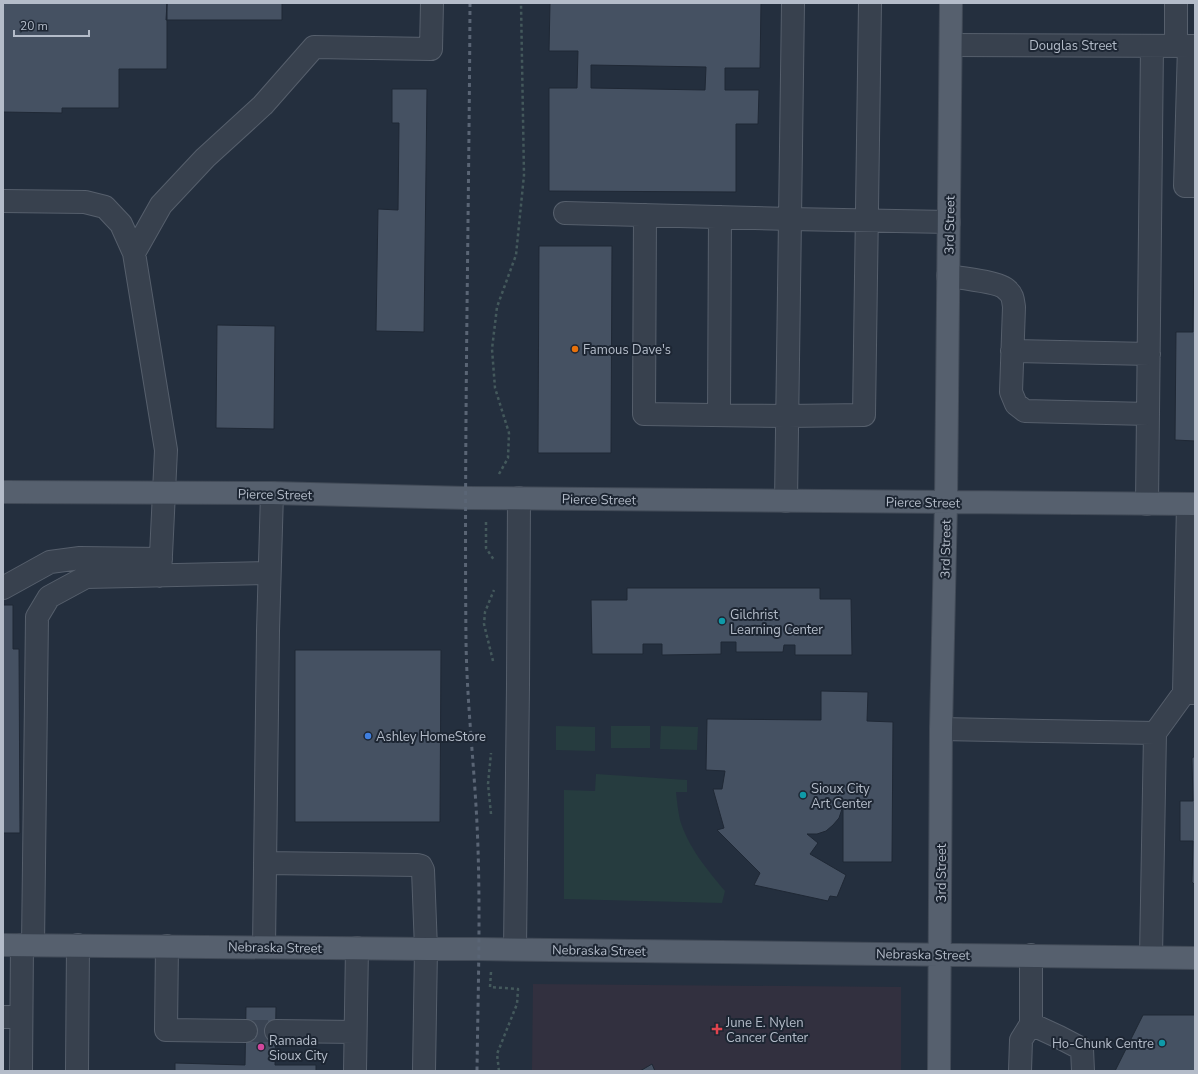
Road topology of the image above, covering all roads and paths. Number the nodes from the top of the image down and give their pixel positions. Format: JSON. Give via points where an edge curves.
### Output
{"nodes":[{"id":1,"x":432,"y":3,"type":"edge"},
{"id":2,"x":793,"y":3,"type":"edge"},
{"id":3,"x":870,"y":3,"type":"edge"},
{"id":4,"x":951,"y":3,"type":"edge"},
{"id":5,"x":1176,"y":3,"type":"edge"},
{"id":6,"x":951,"y":45,"type":"junction"},
{"id":7,"x":1152,"y":46,"type":"junction"},
{"id":8,"x":1187,"y":46,"type":"edge"},
{"id":9,"x":1195,"y":186,"type":"edge"},
{"id":10,"x":3,"y":201,"type":"edge"},
{"id":11,"x":565,"y":213,"type":"dead end"},
{"id":12,"x":645,"y":215,"type":"junction"},
{"id":13,"x":720,"y":217,"type":"junction"},
{"id":14,"x":790,"y":218,"type":"junction"},
{"id":15,"x":867,"y":220,"type":"junction"},
{"id":16,"x":949,"y":222,"type":"junction"},
{"id":17,"x":134,"y":253,"type":"junction"},
{"id":18,"x":948,"y":276,"type":"junction"},
{"id":19,"x":1012,"y":351,"type":"junction"},
{"id":20,"x":1149,"y":354,"type":"junction"},
{"id":21,"x":1148,"y":414,"type":"junction"},
{"id":22,"x":719,"y":415,"type":"junction"},
{"id":23,"x":787,"y":416,"type":"junction"},
{"id":24,"x":3,"y":492,"type":"edge"},
{"id":25,"x":164,"y":493,"type":"junction"},
{"id":26,"x":272,"y":493,"type":"junction"},
{"id":27,"x":519,"y":498,"type":"junction"},
{"id":28,"x":786,"y":501,"type":"junction"},
{"id":29,"x":946,"y":502,"type":"junction"},
{"id":30,"x":1147,"y":504,"type":"junction"},
{"id":31,"x":1191,"y":504,"type":"edge"},
{"id":32,"x":160,"y":567,"type":"junction"},
{"id":33,"x":269,"y":573,"type":"junction"},
{"id":34,"x":3,"y":588,"type":"edge"},
{"id":35,"x":1190,"y":693,"type":"edge"},
{"id":36,"x":941,"y":729,"type":"junction"},
{"id":37,"x":1155,"y":733,"type":"junction"},
{"id":38,"x":265,"y":863,"type":"junction"},
{"id":39,"x":19,"y":945,"type":"edge"},
{"id":40,"x":78,"y":945,"type":"junction"},
{"id":41,"x":167,"y":946,"type":"junction"},
{"id":42,"x":264,"y":947,"type":"junction"},
{"id":43,"x":356,"y":948,"type":"junction"},
{"id":44,"x":426,"y":949,"type":"junction"},
{"id":45,"x":515,"y":949,"type":"junction"},
{"id":46,"x":941,"y":954,"type":"junction"},
{"id":47,"x":1031,"y":955,"type":"junction"},
{"id":48,"x":1151,"y":957,"type":"junction"},
{"id":49,"x":1195,"y":958,"type":"edge"},
{"id":50,"x":12,"y":1017,"type":"edge"},
{"id":51,"x":1031,"y":1024,"type":"junction"},
{"id":52,"x":246,"y":1031,"type":"tunnel mouth"},
{"id":53,"x":276,"y":1031,"type":"tunnel mouth"},
{"id":54,"x":356,"y":1032,"type":"junction"},
{"id":55,"x":21,"y":1071,"type":"edge"},
{"id":56,"x":77,"y":1071,"type":"edge"},
{"id":57,"x":355,"y":1071,"type":"edge"},
{"id":58,"x":424,"y":1071,"type":"edge"},
{"id":59,"x":939,"y":1071,"type":"edge"},
{"id":60,"x":1020,"y":1071,"type":"edge"},
{"id":61,"x":1083,"y":1071,"type":"edge"}],
"edges":[{"from":1,"to":17,"type":"street","via":[[431,48],[314,47],[263,105],[205,158],[161,205]]},
{"from":2,"to":14,"type":"street"},
{"from":3,"to":15,"type":"street"},
{"from":4,"to":6,"type":"main road","name":"3rd Street"},
{"from":5,"to":8,"type":"street"},
{"from":6,"to":7,"type":"street","name":"Douglas Street"},
{"from":6,"to":16,"type":"main road","name":"3rd Street"},
{"from":7,"to":8,"type":"street","name":"Douglas Street"},
{"from":7,"to":20,"type":"street"},
{"from":8,"to":9,"type":"street","via":[[1185,186]]},
{"from":10,"to":17,"type":"street","via":[[85,202],[105,207],[121,224]]},
{"from":11,"to":12,"type":"street"},
{"from":12,"to":13,"type":"street"},
{"from":12,"to":22,"type":"street","via":[[644,414]]},
{"from":13,"to":14,"type":"street"},
{"from":13,"to":22,"type":"street"},
{"from":14,"to":15,"type":"street"},
{"from":14,"to":23,"type":"street"},
{"from":15,"to":16,"type":"street"},
{"from":15,"to":23,"type":"street","via":[[864,415]]},
{"from":16,"to":18,"type":"main road","name":"3rd Street"},
{"from":17,"to":25,"type":"street","via":[[166,450]]},
{"from":18,"to":19,"type":"street","via":[[997,284],[1006,288],[1012,296],[1014,307]]},
{"from":18,"to":29,"type":"main road","name":"3rd Street"},
{"from":19,"to":20,"type":"street"},
{"from":19,"to":21,"type":"street","via":[[1011,392],[1016,404],[1025,411]]},
{"from":20,"to":21,"type":"street"},
{"from":21,"to":30,"type":"street"},
{"from":22,"to":23,"type":"street"},
{"from":23,"to":28,"type":"street"},
{"from":24,"to":25,"type":"main road","name":"Pierce Street"},
{"from":25,"to":26,"type":"main road","name":"Pierce Street"},
{"from":25,"to":32,"type":"street"},
{"from":26,"to":27,"type":"main road","name":"Pierce Street"},
{"from":26,"to":33,"type":"street"},
{"from":27,"to":28,"type":"main road","name":"Pierce Street"},
{"from":27,"to":45,"type":"street"},
{"from":28,"to":29,"type":"main road","name":"Pierce Street"},
{"from":29,"to":30,"type":"main road","name":"Pierce Street"},
{"from":29,"to":36,"type":"main road","name":"3rd Street"},
{"from":30,"to":31,"type":"main road","name":"Pierce Street"},
{"from":31,"to":35,"type":"street"},
{"from":32,"to":33,"type":"street"},
{"from":32,"to":34,"type":"street","via":[[80,558],[50,562]]},
{"from":32,"to":39,"type":"street","via":[[86,577],[49,597],[37,617]]},
{"from":33,"to":38,"type":"street"},
{"from":35,"to":37,"type":"street"},
{"from":36,"to":37,"type":"street"},
{"from":36,"to":46,"type":"main road","name":"3rd Street"},
{"from":37,"to":48,"type":"street"},
{"from":38,"to":42,"type":"street"},
{"from":38,"to":44,"type":"street","via":[[421,866]]},
{"from":39,"to":40,"type":"main road","name":"Nebraska Street"},
{"from":39,"to":50,"type":"street"},
{"from":40,"to":41,"type":"main road","name":"Nebraska Street"},
{"from":40,"to":56,"type":"street"},
{"from":41,"to":42,"type":"main road","name":"Nebraska Street"},
{"from":41,"to":52,"type":"street","via":[[166,1030]]},
{"from":42,"to":43,"type":"main road","name":"Nebraska Street"},
{"from":43,"to":44,"type":"main road","name":"Nebraska Street"},
{"from":43,"to":54,"type":"street"},
{"from":44,"to":45,"type":"main road","name":"Nebraska Street"},
{"from":44,"to":58,"type":"street"},
{"from":45,"to":46,"type":"main road","name":"Nebraska Street"},
{"from":46,"to":47,"type":"main road","name":"Nebraska Street"},
{"from":46,"to":59,"type":"main road","name":"3rd Street"},
{"from":47,"to":48,"type":"main road","name":"Nebraska Street"},
{"from":47,"to":51,"type":"street"},
{"from":48,"to":49,"type":"main road","name":"Nebraska Street"},
{"from":50,"to":55,"type":"street"},
{"from":51,"to":60,"type":"street","via":[[1021,1040]]},
{"from":51,"to":61,"type":"street","via":[[1082,1049]]},
{"from":53,"to":54,"type":"street"},
{"from":54,"to":57,"type":"street"}]}
